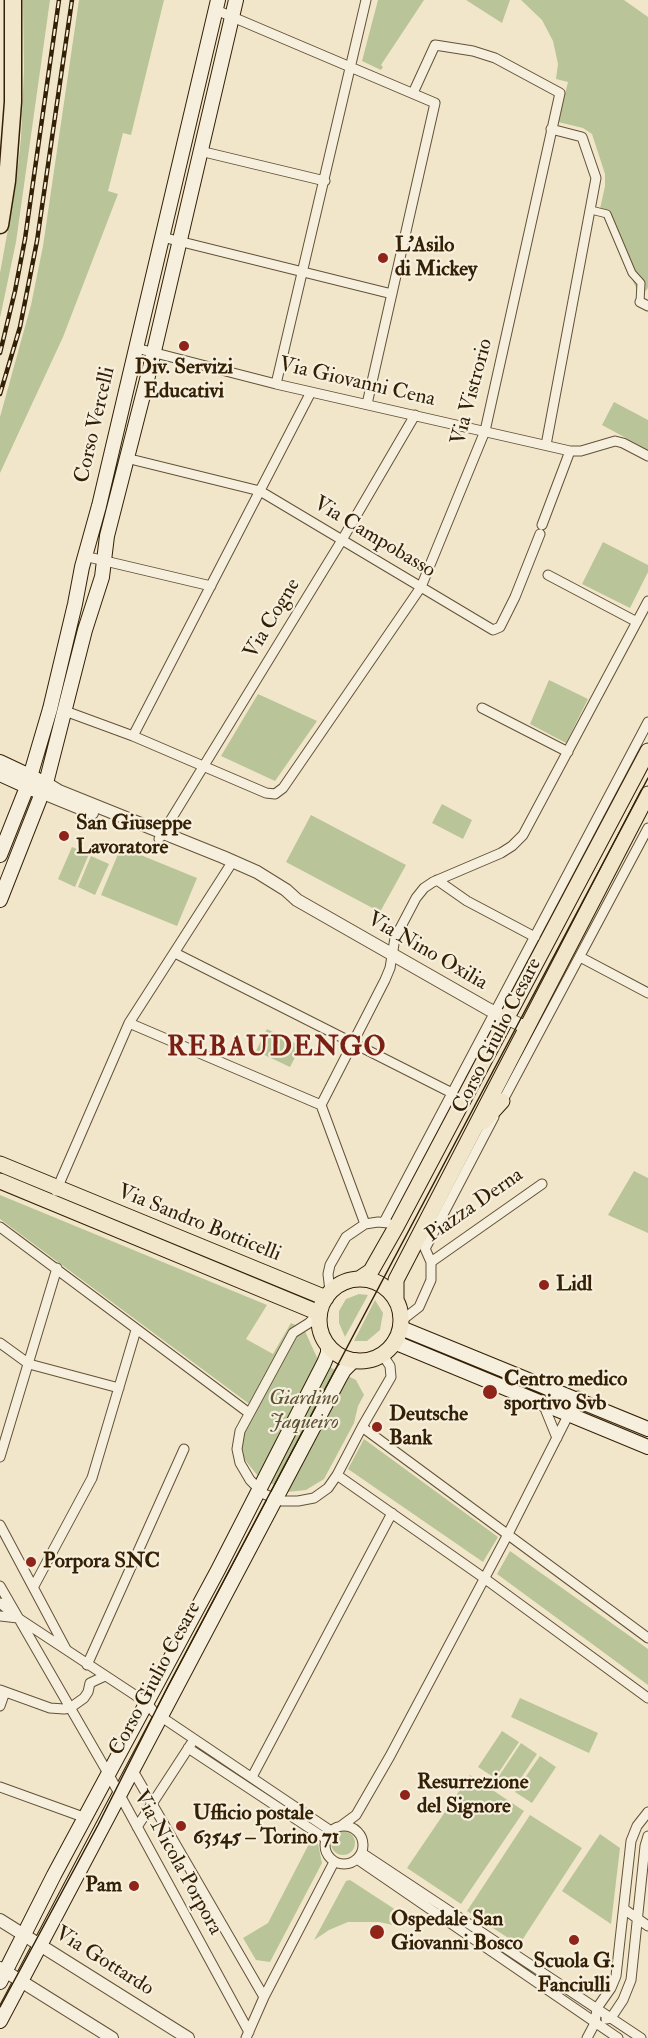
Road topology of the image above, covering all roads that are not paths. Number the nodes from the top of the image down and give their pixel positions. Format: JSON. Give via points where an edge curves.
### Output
{"nodes":[{"id":1,"x":13,"y":0,"type":"edge"},
{"id":2,"x":236,"y":0,"type":"edge"},
{"id":3,"x":366,"y":0,"type":"edge"},
{"id":4,"x":217,"y":5,"type":"edge"},
{"id":5,"x":232,"y":17,"type":"junction"},
{"id":6,"x":350,"y":65,"type":"junction"},
{"id":7,"x":413,"y":93,"type":"junction"},
{"id":8,"x":551,"y":129,"type":"junction"},
{"id":9,"x":200,"y":151,"type":"junction"},
{"id":10,"x":325,"y":181,"type":"junction"},
{"id":11,"x":591,"y":210,"type":"junction"},
{"id":12,"x":0,"y":225,"type":"edge"},
{"id":13,"x":162,"y":237,"type":"junction"},
{"id":14,"x":180,"y":242,"type":"junction"},
{"id":15,"x":303,"y":272,"type":"junction"},
{"id":16,"x":392,"y":294,"type":"junction"},
{"id":17,"x":644,"y":304,"type":"edge"},
{"id":18,"x":136,"y":348,"type":"junction"},
{"id":19,"x":153,"y":353,"type":"junction"},
{"id":20,"x":276,"y":384,"type":"junction"},
{"id":21,"x":311,"y":392,"type":"junction"},
{"id":22,"x":367,"y":404,"type":"junction"},
{"id":23,"x":415,"y":415,"type":"junction"},
{"id":24,"x":485,"y":431,"type":"junction"},
{"id":25,"x":546,"y":445,"type":"junction"},
{"id":26,"x":570,"y":451,"type":"junction"},
{"id":27,"x":648,"y":456,"type":"edge"},
{"id":28,"x":126,"y":458,"type":"junction"},
{"id":29,"x":260,"y":490,"type":"junction"},
{"id":30,"x":342,"y":540,"type":"junction"},
{"id":31,"x":84,"y":556,"type":"junction"},
{"id":32,"x":105,"y":560,"type":"junction"},
{"id":33,"x":548,"y":575,"type":"dead end"},
{"id":34,"x":211,"y":586,"type":"junction"},
{"id":35,"x":421,"y":587,"type":"junction"},
{"id":36,"x":648,"y":601,"type":"edge"},
{"id":37,"x":637,"y":622,"type":"junction"},
{"id":38,"x":482,"y":708,"type":"dead end"},
{"id":39,"x":65,"y":711,"type":"junction"},
{"id":40,"x":648,"y":722,"type":"edge"},
{"id":41,"x":133,"y":736,"type":"junction"},
{"id":42,"x":38,"y":750,"type":"junction"},
{"id":43,"x":648,"y":751,"type":"edge"},
{"id":44,"x":568,"y":752,"type":"junction"},
{"id":45,"x":3,"y":767,"type":"edge"},
{"id":46,"x":204,"y":767,"type":"junction"},
{"id":47,"x":29,"y":781,"type":"junction"},
{"id":48,"x":44,"y":788,"type":"junction"},
{"id":49,"x":648,"y":794,"type":"edge"},
{"id":50,"x":648,"y":828,"type":"edge"},
{"id":51,"x":161,"y":836,"type":"junction"},
{"id":52,"x":0,"y":855,"type":"edge"},
{"id":53,"x":231,"y":864,"type":"junction"},
{"id":54,"x":436,"y":880,"type":"junction"},
{"id":55,"x":0,"y":900,"type":"edge"},
{"id":56,"x":567,"y":904,"type":"junction"},
{"id":57,"x":543,"y":922,"type":"junction"},
{"id":58,"x":535,"y":937,"type":"junction"},
{"id":59,"x":175,"y":953,"type":"junction"},
{"id":60,"x":392,"y":954,"type":"junction"},
{"id":61,"x":580,"y":957,"type":"junction"},
{"id":62,"x":648,"y":993,"type":"edge"},
{"id":63,"x":501,"y":1016,"type":"junction"},
{"id":64,"x":129,"y":1023,"type":"junction"},
{"id":65,"x":532,"y":1031,"type":"junction"},
{"id":66,"x":352,"y":1042,"type":"junction"},
{"id":67,"x":452,"y":1093,"type":"junction"},
{"id":68,"x":502,"y":1101,"type":"junction"},
{"id":69,"x":321,"y":1105,"type":"junction"},
{"id":70,"x":474,"y":1130,"type":"junction"},
{"id":71,"x":0,"y":1164,"type":"edge"},
{"id":72,"x":0,"y":1181,"type":"edge"},
{"id":73,"x":542,"y":1184,"type":"dead end"},
{"id":74,"x":54,"y":1195,"type":"junction"},
{"id":75,"x":448,"y":1204,"type":"junction"},
{"id":76,"x":428,"y":1218,"type":"junction"},
{"id":77,"x":365,"y":1224,"type":"junction"},
{"id":78,"x":390,"y":1224,"type":"junction"},
{"id":79,"x":0,"y":1227,"type":"edge"},
{"id":80,"x":422,"y":1243,"type":"junction"},
{"id":81,"x":431,"y":1262,"type":"junction"},
{"id":82,"x":57,"y":1268,"type":"junction"},
{"id":83,"x":359,"y":1279,"type":"junction"},
{"id":84,"x":328,"y":1295,"type":"junction"},
{"id":85,"x":396,"y":1300,"type":"junction"},
{"id":86,"x":319,"y":1313,"type":"junction"},
{"id":87,"x":401,"y":1324,"type":"junction"},
{"id":88,"x":136,"y":1330,"type":"junction"},
{"id":89,"x":394,"y":1342,"type":"junction"},
{"id":90,"x":0,"y":1343,"type":"edge"},
{"id":91,"x":328,"y":1345,"type":"junction"},
{"id":92,"x":382,"y":1354,"type":"junction"},
{"id":93,"x":354,"y":1360,"type":"junction"},
{"id":94,"x":29,"y":1364,"type":"junction"},
{"id":95,"x":458,"y":1367,"type":"junction"},
{"id":96,"x":119,"y":1388,"type":"junction"},
{"id":97,"x":577,"y":1397,"type":"junction"},
{"id":98,"x":546,"y":1411,"type":"junction"},
{"id":99,"x":249,"y":1413,"type":"junction"},
{"id":100,"x":568,"y":1417,"type":"junction"},
{"id":101,"x":648,"y":1423,"type":"edge"},
{"id":102,"x":362,"y":1427,"type":"junction"},
{"id":103,"x":648,"y":1430,"type":"edge"},
{"id":104,"x":557,"y":1438,"type":"junction"},
{"id":105,"x":648,"y":1447,"type":"edge"},
{"id":106,"x":184,"y":1449,"type":"dead end"},
{"id":107,"x":648,"y":1453,"type":"edge"},
{"id":108,"x":0,"y":1457,"type":"edge"},
{"id":109,"x":337,"y":1475,"type":"junction"},
{"id":110,"x":258,"y":1490,"type":"junction"},
{"id":111,"x":274,"y":1500,"type":"junction"},
{"id":112,"x":392,"y":1513,"type":"junction"},
{"id":113,"x":0,"y":1525,"type":"edge"},
{"id":114,"x":507,"y":1536,"type":"junction"},
{"id":115,"x":484,"y":1578,"type":"junction"},
{"id":116,"x":0,"y":1586,"type":"edge"},
{"id":117,"x":34,"y":1586,"type":"junction"},
{"id":118,"x":0,"y":1603,"type":"edge"},
{"id":119,"x":0,"y":1617,"type":"edge"},
{"id":120,"x":18,"y":1618,"type":"junction"},
{"id":121,"x":648,"y":1638,"type":"edge"},
{"id":122,"x":68,"y":1651,"type":"junction"},
{"id":123,"x":87,"y":1665,"type":"junction"},
{"id":124,"x":105,"y":1676,"type":"junction"},
{"id":125,"x":3,"y":1691,"type":"edge"},
{"id":126,"x":648,"y":1698,"type":"edge"},
{"id":127,"x":147,"y":1703,"type":"junction"},
{"id":128,"x":0,"y":1706,"type":"edge"},
{"id":129,"x":70,"y":1708,"type":"junction"},
{"id":130,"x":161,"y":1716,"type":"junction"},
{"id":131,"x":195,"y":1738,"type":"junction"},
{"id":132,"x":188,"y":1748,"type":"junction"},
{"id":133,"x":132,"y":1769,"type":"junction"},
{"id":134,"x":109,"y":1775,"type":"junction"},
{"id":135,"x":252,"y":1777,"type":"junction"},
{"id":136,"x":0,"y":1787,"type":"edge"},
{"id":137,"x":118,"y":1794,"type":"junction"},
{"id":138,"x":152,"y":1804,"type":"junction"},
{"id":139,"x":648,"y":1812,"type":"edge"},
{"id":140,"x":86,"y":1818,"type":"junction"},
{"id":141,"x":341,"y":1826,"type":"junction"},
{"id":142,"x":137,"y":1827,"type":"junction"},
{"id":143,"x":328,"y":1835,"type":"junction"},
{"id":144,"x":648,"y":1836,"type":"edge"},
{"id":145,"x":360,"y":1856,"type":"junction"},
{"id":146,"x":334,"y":1862,"type":"junction"},
{"id":147,"x":624,"y":1909,"type":"junction"},
{"id":148,"x":638,"y":1919,"type":"junction"},
{"id":149,"x":0,"y":1920,"type":"edge"},
{"id":150,"x":648,"y":1926,"type":"edge"},
{"id":151,"x":25,"y":1936,"type":"junction"},
{"id":152,"x":40,"y":1945,"type":"junction"},
{"id":153,"x":2,"y":1974,"type":"edge"},
{"id":154,"x":21,"y":1981,"type":"junction"},
{"id":155,"x":264,"y":1997,"type":"junction"},
{"id":156,"x":597,"y":2008,"type":"junction"},
{"id":157,"x":611,"y":2018,"type":"junction"},
{"id":158,"x":0,"y":2021,"type":"edge"},
{"id":159,"x":595,"y":2023,"type":"junction"},
{"id":160,"x":247,"y":2035,"type":"edge"},
{"id":161,"x":105,"y":2036,"type":"edge"},
{"id":162,"x":188,"y":2038,"type":"edge"},
{"id":163,"x":587,"y":2038,"type":"edge"},
{"id":164,"x":618,"y":2038,"type":"edge"},
{"id":165,"x":641,"y":2038,"type":"edge"}],
"edges":[{"from":1,"to":12,"type":"highway","via":[[13,102]]},
{"from":2,"to":5,"type":"main road","name":"Corso Vercelli"},
{"from":3,"to":6,"type":"street"},
{"from":4,"to":5,"type":"street"},
{"from":4,"to":13,"type":"main road","name":"Corso Vercelli"},
{"from":5,"to":6,"type":"street"},
{"from":5,"to":9,"type":"main road","name":"Corso Vercelli"},
{"from":6,"to":7,"type":"street"},
{"from":6,"to":10,"type":"street"},
{"from":7,"to":8,"type":"street","name":"Via Vistrorio","via":[[435,45],[473,51],[495,58],[560,93]]},
{"from":7,"to":16,"type":"street","via":[[435,103]]},
{"from":8,"to":11,"type":"street","via":[[582,137],[596,178]]},
{"from":8,"to":24,"type":"street","name":"Via Vistrorio"},
{"from":9,"to":10,"type":"street"},
{"from":9,"to":14,"type":"main road","name":"Corso Vercelli"},
{"from":10,"to":15,"type":"street"},
{"from":11,"to":17,"type":"street","via":[[607,214],[640,284]]},
{"from":11,"to":25,"type":"street"},
{"from":13,"to":14,"type":"street"},
{"from":13,"to":18,"type":"main road","name":"Corso Vercelli"},
{"from":14,"to":15,"type":"street"},
{"from":14,"to":19,"type":"main road","name":"Corso Vercelli"},
{"from":15,"to":16,"type":"street"},
{"from":15,"to":20,"type":"street"},
{"from":16,"to":22,"type":"street"},
{"from":18,"to":19,"type":"street","name":"Via Giovanni Cena"},
{"from":18,"to":31,"type":"main road","name":"Corso Vercelli"},
{"from":19,"to":20,"type":"street","name":"Via Giovanni Cena"},
{"from":19,"to":28,"type":"main road","name":"Corso Vercelli"},
{"from":20,"to":21,"type":"street","name":"Via Giovanni Cena"},
{"from":21,"to":22,"type":"street","name":"Via Giovanni Cena"},
{"from":21,"to":29,"type":"street"},
{"from":22,"to":23,"type":"street","name":"Via Giovanni Cena"},
{"from":23,"to":24,"type":"street","name":"Via Giovanni Cena"},
{"from":23,"to":30,"type":"street","name":"Via Cogne"},
{"from":24,"to":25,"type":"street","name":"Via Giovanni Cena"},
{"from":24,"to":35,"type":"street","name":"Via Vistrorio"},
{"from":25,"to":26,"type":"street","name":"Via Giovanni Cena"},
{"from":26,"to":27,"type":"street","name":"Via Giovanni Cena","via":[[615,441]]},
{"from":26,"to":35,"type":"street","name":"Via Campobasso","via":[[519,589],[497,630]]},
{"from":28,"to":29,"type":"street","name":"Via Campobasso"},
{"from":28,"to":32,"type":"main road","name":"Corso Vercelli"},
{"from":29,"to":30,"type":"street","name":"Via Campobasso"},
{"from":29,"to":34,"type":"street"},
{"from":30,"to":35,"type":"street","name":"Via Campobasso"},
{"from":30,"to":46,"type":"street","name":"Via Cogne"},
{"from":31,"to":32,"type":"street"},
{"from":31,"to":42,"type":"main road","name":"Corso Vercelli"},
{"from":32,"to":34,"type":"street"},
{"from":32,"to":39,"type":"main road","name":"Corso Vercelli"},
{"from":33,"to":37,"type":"street"},
{"from":34,"to":41,"type":"street"},
{"from":35,"to":46,"type":"street","name":"Via Vistrorio","via":[[283,788],[275,794],[266,793]]},
{"from":36,"to":37,"type":"street"},
{"from":37,"to":44,"type":"street"},
{"from":38,"to":44,"type":"street"},
{"from":39,"to":41,"type":"street"},
{"from":39,"to":48,"type":"main road","name":"Corso Vercelli"},
{"from":40,"to":57,"type":"street","name":"Corso Giulio Cesare"},
{"from":41,"to":46,"type":"street"},
{"from":42,"to":45,"type":"main road","via":[[26,760]]},
{"from":42,"to":47,"type":"main road","name":"Corso Vercelli"},
{"from":43,"to":56,"type":"main road","name":"Corso Giulio Cesare"},
{"from":44,"to":54,"type":"street","via":[[530,825],[515,844]]},
{"from":45,"to":47,"type":"main road"},
{"from":46,"to":51,"type":"street","name":"Via Cogne"},
{"from":47,"to":48,"type":"main road"},
{"from":47,"to":52,"type":"main road","name":"Corso Vercelli"},
{"from":48,"to":51,"type":"street","name":"Via Nino Oxilia","via":[[60,791]]},
{"from":48,"to":55,"type":"main road","name":"Corso Vercelli"},
{"from":49,"to":65,"type":"main road","name":"Corso Giulio Cesare"},
{"from":50,"to":61,"type":"street","name":"Corso Giulio Cesare"},
{"from":51,"to":53,"type":"street","name":"Via Nino Oxilia"},
{"from":53,"to":59,"type":"street"},
{"from":53,"to":60,"type":"street","name":"Via Nino Oxilia","via":[[286,890]]},
{"from":54,"to":58,"type":"street","via":[[462,899]]},
{"from":54,"to":60,"type":"street","via":[[416,897]]},
{"from":56,"to":57,"type":"street","name":"Corso Giulio Cesare"},
{"from":56,"to":63,"type":"main road","name":"Corso Giulio Cesare"},
{"from":57,"to":58,"type":"street","name":"Corso Giulio Cesare"},
{"from":58,"to":63,"type":"street","name":"Corso Giulio Cesare"},
{"from":59,"to":64,"type":"street"},
{"from":59,"to":66,"type":"street"},
{"from":60,"to":63,"type":"street","name":"Via Nino Oxilia"},
{"from":60,"to":66,"type":"street","via":[[385,980]]},
{"from":61,"to":62,"type":"street"},
{"from":61,"to":65,"type":"street","name":"Corso Giulio Cesare"},
{"from":63,"to":65,"type":"street","name":"Via Nino Oxilia"},
{"from":63,"to":67,"type":"street","name":"Corso Giulio Cesare"},
{"from":63,"to":78,"type":"main road","name":"Corso Giulio Cesare"},
{"from":64,"to":69,"type":"street"},
{"from":64,"to":74,"type":"street"},
{"from":65,"to":68,"type":"street","name":"Corso Giulio Cesare"},
{"from":65,"to":70,"type":"main road","name":"Corso Giulio Cesare"},
{"from":66,"to":67,"type":"street"},
{"from":66,"to":69,"type":"street"},
{"from":67,"to":78,"type":"street","name":"Corso Giulio Cesare"},
{"from":68,"to":70,"type":"main road"},
{"from":68,"to":75,"type":"street","name":"Corso Giulio Cesare"},
{"from":69,"to":77,"type":"street"},
{"from":70,"to":76,"type":"main road","name":"Corso Giulio Cesare"},
{"from":71,"to":74,"type":"main road","name":"Via Sandro Botticelli"},
{"from":72,"to":74,"type":"main road","name":"Via Sandro Botticelli"},
{"from":73,"to":81,"type":"street","name":"Piazza Derna"},
{"from":74,"to":84,"type":"main road","name":"Via Sandro Botticelli"},
{"from":74,"to":86,"type":"main road","name":"Via Sandro Botticelli"},
{"from":75,"to":76,"type":"street"},
{"from":75,"to":80,"type":"street","name":"Corso Giulio Cesare"},
{"from":76,"to":80,"type":"main road","name":"Corso Giulio Cesare"},
{"from":77,"to":78,"type":"street"},
{"from":77,"to":84,"type":"street","via":[[346,1238],[332,1259]]},
{"from":78,"to":83,"type":"main road","name":"Corso Giulio Cesare","via":[[371,1271]]},
{"from":79,"to":82,"type":"street"},
{"from":80,"to":81,"type":"street","name":"Piazza Derna"},
{"from":80,"to":85,"type":"main road","name":"Corso Giulio Cesare","via":[[396,1280]]},
{"from":81,"to":87,"type":"street","name":"Piazza Derna","via":[[432,1276],[424,1298]]},
{"from":82,"to":88,"type":"street"},
{"from":82,"to":94,"type":"street"},
{"from":83,"to":84,"type":"main road","via":[[342,1283]]},
{"from":83,"to":85,"type":"main road","via":[[379,1283]]},
{"from":84,"to":86,"type":"main road"},
{"from":85,"to":87,"type":"main road"},
{"from":86,"to":91,"type":"main road","via":[[320,1332]]},
{"from":86,"to":99,"type":"street","via":[[292,1334]]},
{"from":87,"to":89,"type":"main road","name":"Piazza Derna"},
{"from":87,"to":97,"type":"main road","via":[[466,1355]]},
{"from":88,"to":96,"type":"street"},
{"from":88,"to":99,"type":"street"},
{"from":89,"to":92,"type":"main road","name":"Piazza Derna"},
{"from":89,"to":95,"type":"main road"},
{"from":90,"to":94,"type":"street"},
{"from":91,"to":93,"type":"main road","via":[[337,1354]]},
{"from":91,"to":110,"type":"main road","name":"Corso Giulio Cesare","via":[[324,1363]]},
{"from":92,"to":93,"type":"main road"},
{"from":92,"to":102,"type":"street","via":[[390,1366],[391,1377]]},
{"from":93,"to":111,"type":"main road","name":"Corso Giulio Cesare","via":[[344,1370]]},
{"from":94,"to":96,"type":"street"},
{"from":94,"to":108,"type":"street"},
{"from":95,"to":98,"type":"street","via":[[468,1378]]},
{"from":95,"to":100,"type":"main road"},
{"from":96,"to":117,"type":"street","via":[[92,1478]]},
{"from":97,"to":100,"type":"street"},
{"from":97,"to":101,"type":"street"},
{"from":97,"to":103,"type":"main road"},
{"from":98,"to":100,"type":"street"},
{"from":98,"to":104,"type":"street"},
{"from":99,"to":110,"type":"street","via":[[238,1438],[237,1454],[242,1469]]},
{"from":100,"to":104,"type":"street"},
{"from":100,"to":105,"type":"main road"},
{"from":100,"to":107,"type":"street"},
{"from":102,"to":109,"type":"street"},
{"from":102,"to":114,"type":"street"},
{"from":104,"to":114,"type":"street"},
{"from":106,"to":123,"type":"street"},
{"from":109,"to":111,"type":"street","via":[[325,1492],[314,1498],[298,1502]]},
{"from":109,"to":112,"type":"street"},
{"from":110,"to":111,"type":"street"},
{"from":110,"to":127,"type":"main road","name":"Corso Giulio Cesare"},
{"from":111,"to":130,"type":"main road","name":"Corso Giulio Cesare"},
{"from":112,"to":115,"type":"street"},
{"from":112,"to":135,"type":"street"},
{"from":113,"to":117,"type":"street","name":"Via Nicola Porpora"},
{"from":114,"to":115,"type":"street"},
{"from":114,"to":121,"type":"street"},
{"from":115,"to":126,"type":"street"},
{"from":115,"to":141,"type":"street","via":[[385,1766],[356,1815]]},
{"from":116,"to":120,"type":"street","name":"Via Nicola Porpora"},
{"from":117,"to":122,"type":"street","name":"Via Nicola Porpora"},
{"from":118,"to":120,"type":"street"},
{"from":119,"to":120,"type":"street"},
{"from":120,"to":122,"type":"street","name":"Via Nicola Porpora"},
{"from":120,"to":129,"type":"street","name":"Via Nicola Porpora"},
{"from":122,"to":123,"type":"street","name":"Via Nicola Porpora"},
{"from":123,"to":124,"type":"street","name":"Via Nicola Porpora"},
{"from":124,"to":127,"type":"street","name":"Via Nicola Porpora"},
{"from":124,"to":129,"type":"street","via":[[90,1683],[86,1695]]},
{"from":125,"to":128,"type":"street"},
{"from":125,"to":129,"type":"street","via":[[50,1708]]},
{"from":127,"to":130,"type":"street","name":"Via Nicola Porpora"},
{"from":127,"to":134,"type":"main road","name":"Corso Giulio Cesare"},
{"from":129,"to":134,"type":"street","name":"Via Nicola Porpora"},
{"from":130,"to":131,"type":"street","name":"Via Nicola Porpora"},
{"from":130,"to":133,"type":"main road","name":"Corso Giulio Cesare"},
{"from":131,"to":132,"type":"street"},
{"from":131,"to":135,"type":"street","name":"Via Nicola Porpora"},
{"from":132,"to":138,"type":"street"},
{"from":132,"to":143,"type":"street"},
{"from":133,"to":137,"type":"main road","name":"Corso Giulio Cesare"},
{"from":133,"to":138,"type":"street","name":"Via Nicola Porpora"},
{"from":134,"to":137,"type":"street","name":"Via Nicola Porpora"},
{"from":134,"to":140,"type":"main road","name":"Corso Giulio Cesare"},
{"from":135,"to":143,"type":"street","name":"Via Nicola Porpora"},
{"from":136,"to":140,"type":"street"},
{"from":137,"to":142,"type":"street","name":"Via Nicola Porpora"},
{"from":137,"to":152,"type":"main road","name":"Corso Giulio Cesare"},
{"from":138,"to":142,"type":"street"},
{"from":138,"to":155,"type":"street","name":"Via Nicola Porpora"},
{"from":139,"to":147,"type":"street","via":[[631,1841]]},
{"from":140,"to":151,"type":"main road","name":"Corso Giulio Cesare"},
{"from":141,"to":143,"type":"street"},
{"from":141,"to":145,"type":"street","via":[[359,1833],[363,1844]]},
{"from":142,"to":160,"type":"street","name":"Via Nicola Porpora"},
{"from":143,"to":146,"type":"street","via":[[326,1851]]},
{"from":144,"to":148,"type":"street"},
{"from":145,"to":146,"type":"street","via":[[345,1864]]},
{"from":145,"to":156,"type":"street"},
{"from":145,"to":159,"type":"street"},
{"from":146,"to":155,"type":"street"},
{"from":147,"to":148,"type":"street"},
{"from":147,"to":156,"type":"street","via":[[615,1976]]},
{"from":148,"to":150,"type":"street"},
{"from":148,"to":157,"type":"street","via":[[630,1984]]},
{"from":149,"to":151,"type":"street","name":"Via Gottardo"},
{"from":151,"to":152,"type":"street","name":"Via Gottardo"},
{"from":151,"to":153,"type":"main road","name":"Corso Giulio Cesare"},
{"from":152,"to":154,"type":"main road","name":"Corso Giulio Cesare"},
{"from":152,"to":162,"type":"street","name":"Via Gottardo"},
{"from":153,"to":154,"type":"street"},
{"from":154,"to":158,"type":"main road","name":"Corso Giulio Cesare"},
{"from":154,"to":161,"type":"street"},
{"from":155,"to":160,"type":"street"},
{"from":156,"to":157,"type":"street"},
{"from":156,"to":159,"type":"street"},
{"from":157,"to":159,"type":"street"},
{"from":157,"to":165,"type":"street"},
{"from":159,"to":163,"type":"street"},
{"from":159,"to":164,"type":"street"}]}
